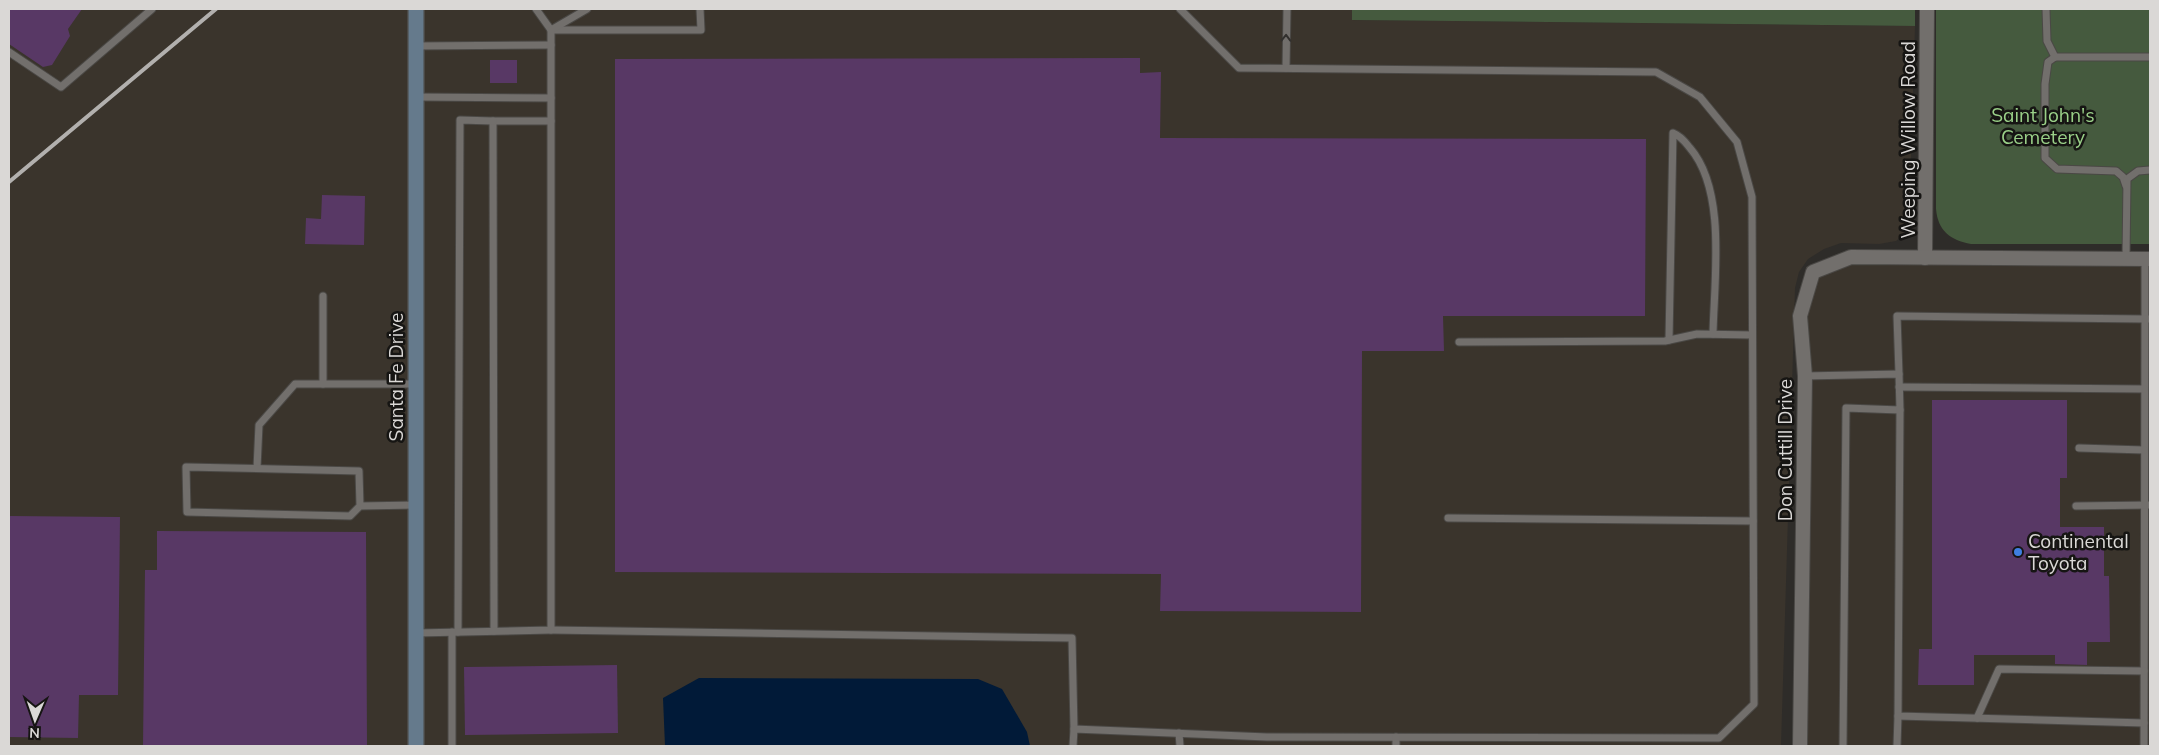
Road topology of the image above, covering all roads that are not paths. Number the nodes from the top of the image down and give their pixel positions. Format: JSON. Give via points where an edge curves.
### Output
{"nodes":[{"id":1,"x":152,"y":9,"type":"edge"},
{"id":2,"x":416,"y":9,"type":"edge"},
{"id":3,"x":536,"y":9,"type":"edge"},
{"id":4,"x":588,"y":9,"type":"edge"},
{"id":5,"x":700,"y":9,"type":"edge"},
{"id":6,"x":1180,"y":9,"type":"edge"},
{"id":7,"x":1287,"y":9,"type":"edge"},
{"id":8,"x":1927,"y":9,"type":"edge"},
{"id":9,"x":2046,"y":9,"type":"edge"},
{"id":10,"x":551,"y":30,"type":"junction"},
{"id":11,"x":551,"y":45,"type":"junction"},
{"id":12,"x":416,"y":46,"type":"junction"},
{"id":13,"x":9,"y":52,"type":"edge"},
{"id":14,"x":2055,"y":57,"type":"junction"},
{"id":15,"x":2150,"y":57,"type":"edge"},
{"id":16,"x":1286,"y":68,"type":"junction"},
{"id":17,"x":416,"y":97,"type":"junction"},
{"id":18,"x":551,"y":98,"type":"junction"},
{"id":19,"x":493,"y":121,"type":"junction"},
{"id":20,"x":551,"y":121,"type":"junction"},
{"id":21,"x":2150,"y":170,"type":"edge"},
{"id":22,"x":2126,"y":186,"type":"junction"},
{"id":23,"x":1925,"y":258,"type":"junction"},
{"id":24,"x":2126,"y":259,"type":"junction"},
{"id":25,"x":2148,"y":259,"type":"edge"},
{"id":26,"x":323,"y":296,"type":"dead end"},
{"id":27,"x":2148,"y":319,"type":"edge"},
{"id":28,"x":1713,"y":334,"type":"junction"},
{"id":29,"x":1752,"y":335,"type":"junction"},
{"id":30,"x":1669,"y":340,"type":"junction"},
{"id":31,"x":1458,"y":342,"type":"dead end"},
{"id":32,"x":1899,"y":374,"type":"junction"},
{"id":33,"x":1805,"y":376,"type":"junction"},
{"id":34,"x":323,"y":384,"type":"junction"},
{"id":35,"x":416,"y":384,"type":"junction"},
{"id":36,"x":1899,"y":387,"type":"junction"},
{"id":37,"x":2144,"y":390,"type":"junction"},
{"id":38,"x":1900,"y":410,"type":"junction"},
{"id":39,"x":2079,"y":448,"type":"dead end"},
{"id":40,"x":2144,"y":450,"type":"junction"},
{"id":41,"x":257,"y":468,"type":"junction"},
{"id":42,"x":416,"y":505,"type":"junction"},
{"id":43,"x":2147,"y":505,"type":"edge"},
{"id":44,"x":360,"y":506,"type":"junction"},
{"id":45,"x":2076,"y":506,"type":"dead end"},
{"id":46,"x":1448,"y":518,"type":"dead end"},
{"id":47,"x":1753,"y":521,"type":"junction"},
{"id":48,"x":551,"y":630,"type":"junction"},
{"id":49,"x":494,"y":631,"type":"junction"},
{"id":50,"x":455,"y":632,"type":"junction"},
{"id":51,"x":416,"y":633,"type":"junction"},
{"id":52,"x":2144,"y":671,"type":"junction"},
{"id":53,"x":1898,"y":716,"type":"junction"},
{"id":54,"x":1977,"y":718,"type":"junction"},
{"id":55,"x":2144,"y":723,"type":"junction"},
{"id":56,"x":1074,"y":729,"type":"junction"},
{"id":57,"x":1179,"y":734,"type":"junction"},
{"id":58,"x":1396,"y":737,"type":"junction"},
{"id":59,"x":1719,"y":738,"type":"junction"},
{"id":60,"x":416,"y":746,"type":"edge"},
{"id":61,"x":452,"y":746,"type":"edge"},
{"id":62,"x":1073,"y":746,"type":"edge"},
{"id":63,"x":1180,"y":746,"type":"edge"},
{"id":64,"x":1396,"y":746,"type":"edge"},
{"id":65,"x":1713,"y":746,"type":"edge"},
{"id":66,"x":1800,"y":746,"type":"edge"},
{"id":67,"x":1843,"y":746,"type":"edge"},
{"id":68,"x":1896,"y":746,"type":"edge"},
{"id":69,"x":2144,"y":746,"type":"edge"}],
"edges":[{"from":1,"to":13,"type":"lane","via":[[61,87]]},
{"from":2,"to":12,"type":"street","name":"Santa Fe Drive"},
{"from":3,"to":10,"type":"lane"},
{"from":4,"to":10,"type":"lane"},
{"from":5,"to":10,"type":"lane","via":[[701,30]]},
{"from":6,"to":16,"type":"lane","via":[[1239,68]]},
{"from":16,"to":7,"type":"lane","one_way":true},
{"from":8,"to":23,"type":"street","name":"Weeping Willow Road"},
{"from":9,"to":14,"type":"lane","via":[[2047,41]]},
{"from":10,"to":11,"type":"lane"},
{"from":11,"to":12,"type":"lane"},
{"from":11,"to":18,"type":"lane"},
{"from":12,"to":17,"type":"street","name":"Santa Fe Drive"},
{"from":14,"to":15,"type":"lane"},
{"from":14,"to":22,"type":"lane","via":[[2048,62],[2045,84],[2045,158],[2057,169],[2116,171]]},
{"from":16,"to":29,"type":"lane","via":[[1656,72],[1700,97],[1737,142],[1752,197]]},
{"from":17,"to":18,"type":"lane"},
{"from":17,"to":35,"type":"street","name":"Santa Fe Drive"},
{"from":18,"to":20,"type":"lane"},
{"from":19,"to":20,"type":"lane"},
{"from":19,"to":49,"type":"lane"},
{"from":19,"to":50,"type":"lane","via":[[460,120]]},
{"from":20,"to":48,"type":"lane"},
{"from":21,"to":22,"type":"lane","via":[[2132,174]]},
{"from":22,"to":24,"type":"lane"},
{"from":23,"to":24,"type":"street","name":"Weeping Willow Road"},
{"from":23,"to":33,"type":"street","name":"Don Cuttill Drive","via":[[1851,257],[1813,272],[1800,316]]},
{"from":24,"to":25,"type":"street","name":"Weeping Willow Road"},
{"from":25,"to":27,"type":"lane"},
{"from":26,"to":34,"type":"lane"},
{"from":27,"to":32,"type":"lane","via":[[1897,316]]},
{"from":27,"to":37,"type":"lane"},
{"from":28,"to":29,"type":"lane"},
{"from":28,"to":30,"type":"lane"},
{"from":28,"to":30,"type":"lane","via":[[1715,214],[1708,180],[1696,156],[1679,135],[1673,133]]},
{"from":29,"to":47,"type":"lane"},
{"from":30,"to":31,"type":"lane"},
{"from":32,"to":33,"type":"lane"},
{"from":32,"to":36,"type":"lane"},
{"from":33,"to":66,"type":"street","name":"Don Cuttill Drive"},
{"from":34,"to":35,"type":"lane"},
{"from":34,"to":41,"type":"lane","via":[[295,384],[259,425]]},
{"from":35,"to":42,"type":"street","name":"Santa Fe Drive"},
{"from":36,"to":37,"type":"lane"},
{"from":36,"to":38,"type":"lane"},
{"from":37,"to":40,"type":"lane"},
{"from":38,"to":53,"type":"lane"},
{"from":38,"to":67,"type":"lane","via":[[1846,408]]},
{"from":39,"to":40,"type":"lane"},
{"from":40,"to":43,"type":"lane"},
{"from":41,"to":44,"type":"lane","via":[[359,471]]},
{"from":41,"to":44,"type":"lane","via":[[186,467],[187,512],[350,516]]},
{"from":42,"to":44,"type":"lane"},
{"from":42,"to":51,"type":"street","name":"Santa Fe Drive"},
{"from":43,"to":45,"type":"lane"},
{"from":43,"to":52,"type":"lane"},
{"from":46,"to":47,"type":"lane"},
{"from":47,"to":59,"type":"lane","via":[[1754,704]]},
{"from":48,"to":49,"type":"lane"},
{"from":48,"to":56,"type":"lane","via":[[1072,638]]},
{"from":49,"to":50,"type":"lane"},
{"from":50,"to":51,"type":"lane"},
{"from":50,"to":61,"type":"lane"},
{"from":51,"to":60,"type":"street","name":"Santa Fe Drive"},
{"from":52,"to":54,"type":"lane","via":[[1999,669]]},
{"from":52,"to":55,"type":"lane"},
{"from":53,"to":54,"type":"lane"},
{"from":53,"to":68,"type":"lane"},
{"from":54,"to":55,"type":"lane"},
{"from":55,"to":69,"type":"lane"},
{"from":56,"to":57,"type":"lane"},
{"from":56,"to":62,"type":"lane"},
{"from":57,"to":58,"type":"lane"},
{"from":57,"to":63,"type":"lane"},
{"from":58,"to":59,"type":"lane"},
{"from":58,"to":64,"type":"lane"},
{"from":59,"to":65,"type":"lane"}]}
